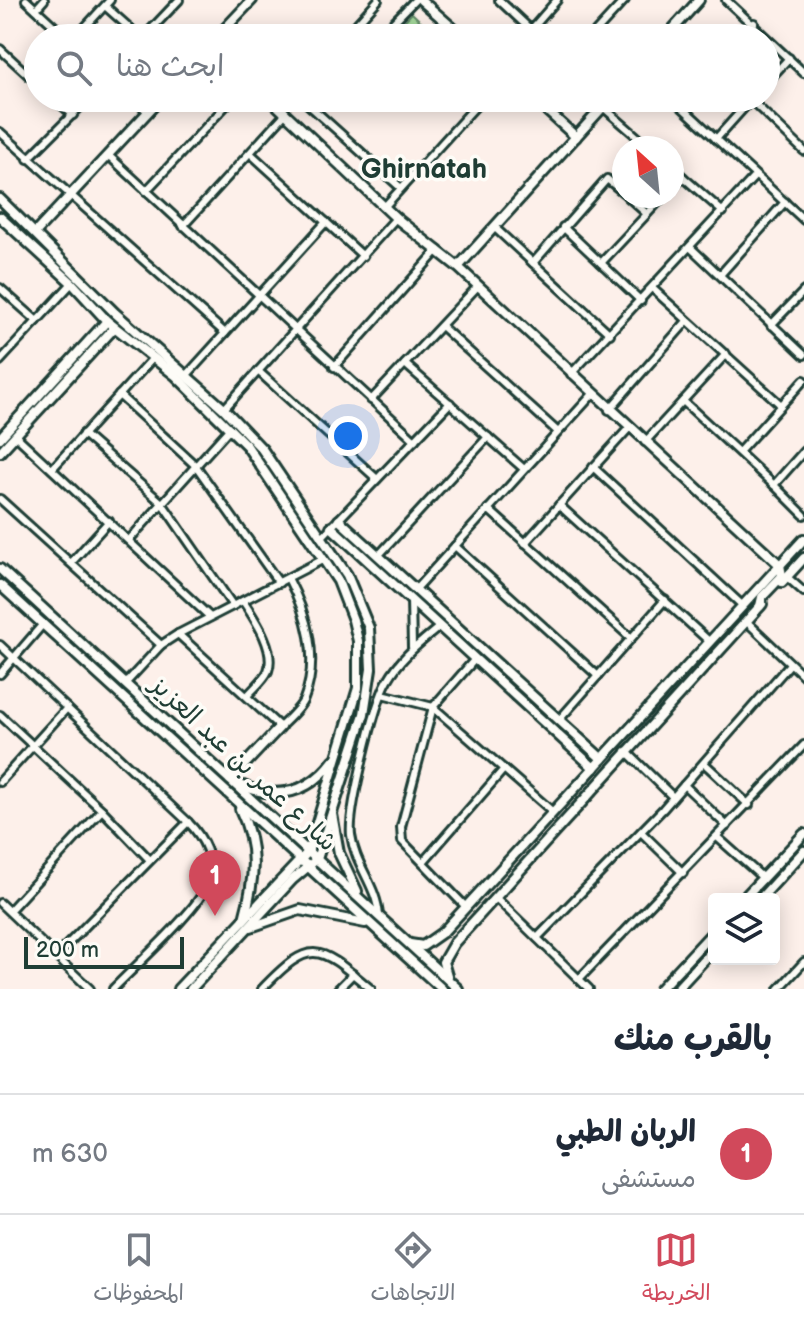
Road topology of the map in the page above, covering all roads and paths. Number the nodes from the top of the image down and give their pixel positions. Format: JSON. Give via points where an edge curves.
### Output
{"nodes":[{"id":1,"x":26,"y":0,"type":"edge"},
{"id":2,"x":44,"y":0,"type":"edge"},
{"id":3,"x":179,"y":0,"type":"edge"},
{"id":4,"x":252,"y":0,"type":"edge"},
{"id":5,"x":378,"y":0,"type":"edge"},
{"id":6,"x":418,"y":0,"type":"edge"},
{"id":7,"x":499,"y":0,"type":"edge"},
{"id":8,"x":557,"y":0,"type":"edge"},
{"id":9,"x":625,"y":0,"type":"edge"},
{"id":10,"x":699,"y":0,"type":"edge"},
{"id":11,"x":726,"y":0,"type":"edge"},
{"id":12,"x":107,"y":3,"type":"edge"},
{"id":13,"x":36,"y":9,"type":"junction"},
{"id":14,"x":358,"y":23,"type":"edge"},
{"id":15,"x":754,"y":23,"type":"edge"},
{"id":16,"x":52,"y":24,"type":"edge"},
{"id":17,"x":88,"y":24,"type":"edge"},
{"id":18,"x":128,"y":24,"type":"edge"},
{"id":19,"x":156,"y":24,"type":"edge"},
{"id":20,"x":229,"y":24,"type":"edge"},
{"id":21,"x":392,"y":24,"type":"edge"},
{"id":22,"x":447,"y":24,"type":"edge"},
{"id":23,"x":525,"y":24,"type":"edge"},
{"id":24,"x":536,"y":24,"type":"edge"},
{"id":25,"x":603,"y":24,"type":"edge"},
{"id":26,"x":678,"y":24,"type":"edge"},
{"id":27,"x":780,"y":49,"type":"edge"},
{"id":28,"x":0,"y":50,"type":"edge"},
{"id":29,"x":789,"y":58,"type":"junction"},
{"id":30,"x":780,"y":68,"type":"edge"},
{"id":31,"x":24,"y":71,"type":"edge"},
{"id":32,"x":804,"y":73,"type":"edge"},
{"id":33,"x":70,"y":112,"type":"edge"},
{"id":34,"x":76,"y":112,"type":"edge"},
{"id":35,"x":148,"y":112,"type":"edge"},
{"id":36,"x":220,"y":112,"type":"edge"},
{"id":37,"x":283,"y":112,"type":"edge"},
{"id":38,"x":285,"y":112,"type":"edge"},
{"id":39,"x":317,"y":112,"type":"edge"},
{"id":40,"x":470,"y":112,"type":"edge"},
{"id":41,"x":549,"y":112,"type":"edge"},
{"id":42,"x":598,"y":112,"type":"edge"},
{"id":43,"x":609,"y":112,"type":"edge"},
{"id":44,"x":687,"y":112,"type":"edge"},
{"id":45,"x":740,"y":112,"type":"edge"},
{"id":46,"x":765,"y":112,"type":"edge"},
{"id":47,"x":73,"y":115,"type":"junction"},
{"id":48,"x":0,"y":132,"type":"edge"},
{"id":49,"x":636,"y":136,"type":"edge"},
{"id":50,"x":576,"y":137,"type":"junction"},
{"id":51,"x":716,"y":139,"type":"junction"},
{"id":52,"x":804,"y":151,"type":"edge"},
{"id":53,"x":250,"y":153,"type":"junction"},
{"id":54,"x":108,"y":155,"type":"junction"},
{"id":55,"x":28,"y":159,"type":"junction"},
{"id":56,"x":755,"y":176,"type":"junction"},
{"id":57,"x":684,"y":178,"type":"edge"},
{"id":58,"x":612,"y":183,"type":"edge"},
{"id":59,"x":401,"y":188,"type":"junction"},
{"id":60,"x":146,"y":191,"type":"junction"},
{"id":61,"x":70,"y":195,"type":"junction"},
{"id":62,"x":0,"y":199,"type":"edge"},
{"id":63,"x":785,"y":202,"type":"junction"},
{"id":64,"x":386,"y":205,"type":"junction"},
{"id":65,"x":640,"y":208,"type":"edge"},
{"id":66,"x":653,"y":208,"type":"edge"},
{"id":67,"x":723,"y":212,"type":"junction"},
{"id":68,"x":647,"y":214,"type":"junction"},
{"id":69,"x":0,"y":217,"type":"edge"},
{"id":70,"x":396,"y":218,"type":"junction"},
{"id":71,"x":804,"y":220,"type":"edge"},
{"id":72,"x":326,"y":222,"type":"junction"},
{"id":73,"x":183,"y":226,"type":"junction"},
{"id":74,"x":494,"y":227,"type":"junction"},
{"id":75,"x":563,"y":227,"type":"junction"},
{"id":76,"x":36,"y":232,"type":"junction"},
{"id":77,"x":691,"y":248,"type":"junction"},
{"id":78,"x":439,"y":250,"type":"junction"},
{"id":79,"x":363,"y":256,"type":"junction"},
{"id":80,"x":533,"y":263,"type":"junction"},
{"id":81,"x":601,"y":263,"type":"junction"},
{"id":82,"x":458,"y":267,"type":"junction"},
{"id":83,"x":720,"y":275,"type":"junction"},
{"id":84,"x":72,"y":283,"type":"junction"},
{"id":85,"x":478,"y":286,"type":"junction"},
{"id":86,"x":0,"y":288,"type":"edge"},
{"id":87,"x":653,"y":289,"type":"junction"},
{"id":88,"x":804,"y":292,"type":"edge"},
{"id":89,"x":257,"y":297,"type":"junction"},
{"id":90,"x":641,"y":301,"type":"junction"},
{"id":91,"x":37,"y":321,"type":"junction"},
{"id":92,"x":687,"y":321,"type":"junction"},
{"id":93,"x":111,"y":325,"type":"junction"},
{"id":94,"x":771,"y":325,"type":"junction"},
{"id":95,"x":441,"y":326,"type":"junction"},
{"id":96,"x":295,"y":331,"type":"junction"},
{"id":97,"x":225,"y":333,"type":"junction"},
{"id":98,"x":610,"y":334,"type":"junction"},
{"id":99,"x":726,"y":354,"type":"junction"},
{"id":100,"x":804,"y":355,"type":"edge"},
{"id":101,"x":153,"y":358,"type":"junction"},
{"id":102,"x":1,"y":359,"type":"edge"},
{"id":103,"x":405,"y":364,"type":"junction"},
{"id":104,"x":334,"y":367,"type":"junction"},
{"id":105,"x":258,"y":371,"type":"junction"},
{"id":106,"x":571,"y":374,"type":"junction"},
{"id":107,"x":187,"y":375,"type":"junction"},
{"id":108,"x":804,"y":380,"type":"edge"},
{"id":109,"x":119,"y":395,"type":"junction"},
{"id":110,"x":592,"y":395,"type":"junction"},
{"id":111,"x":371,"y":400,"type":"junction"},
{"id":112,"x":683,"y":401,"type":"junction"},
{"id":113,"x":450,"y":403,"type":"junction"},
{"id":114,"x":781,"y":405,"type":"junction"},
{"id":115,"x":224,"y":409,"type":"junction"},
{"id":116,"x":609,"y":410,"type":"junction"},
{"id":117,"x":0,"y":422,"type":"edge"},
{"id":118,"x":230,"y":428,"type":"junction"},
{"id":119,"x":629,"y":428,"type":"junction"},
{"id":120,"x":11,"y":432,"type":"junction"},
{"id":121,"x":558,"y":432,"type":"junction"},
{"id":122,"x":83,"y":434,"type":"junction"},
{"id":123,"x":488,"y":437,"type":"junction"},
{"id":124,"x":0,"y":438,"type":"edge"},
{"id":125,"x":415,"y":440,"type":"junction"},
{"id":126,"x":645,"y":442,"type":"junction"},
{"id":127,"x":804,"y":451,"type":"edge"},
{"id":128,"x":0,"y":452,"type":"edge"},
{"id":129,"x":739,"y":452,"type":"junction"},
{"id":130,"x":196,"y":466,"type":"junction"},
{"id":131,"x":593,"y":467,"type":"junction"},
{"id":132,"x":52,"y":469,"type":"junction"},
{"id":133,"x":524,"y":469,"type":"junction"},
{"id":134,"x":377,"y":479,"type":"junction"},
{"id":135,"x":774,"y":485,"type":"junction"},
{"id":136,"x":0,"y":499,"type":"edge"},
{"id":137,"x":162,"y":503,"type":"junction"},
{"id":138,"x":559,"y":505,"type":"junction"},
{"id":139,"x":488,"y":509,"type":"junction"},
{"id":140,"x":804,"y":515,"type":"edge"},
{"id":141,"x":339,"y":520,"type":"junction"},
{"id":142,"x":109,"y":521,"type":"junction"},
{"id":143,"x":331,"y":527,"type":"junction"},
{"id":144,"x":321,"y":538,"type":"junction"},
{"id":145,"x":804,"y":539,"type":"edge"},
{"id":146,"x":129,"y":540,"type":"junction"},
{"id":147,"x":525,"y":543,"type":"junction"},
{"id":148,"x":455,"y":546,"type":"junction"},
{"id":149,"x":378,"y":556,"type":"junction"},
{"id":150,"x":804,"y":558,"type":"edge"},
{"id":151,"x":324,"y":559,"type":"junction"},
{"id":152,"x":71,"y":563,"type":"junction"},
{"id":153,"x":780,"y":565,"type":"junction"},
{"id":154,"x":0,"y":569,"type":"edge"},
{"id":155,"x":787,"y":577,"type":"junction"},
{"id":156,"x":288,"y":578,"type":"junction"},
{"id":157,"x":279,"y":583,"type":"junction"},
{"id":158,"x":0,"y":585,"type":"edge"},
{"id":159,"x":415,"y":590,"type":"junction"},
{"id":160,"x":804,"y":592,"type":"edge"},
{"id":161,"x":411,"y":600,"type":"junction"},
{"id":162,"x":665,"y":600,"type":"junction"},
{"id":163,"x":243,"y":601,"type":"junction"},
{"id":164,"x":233,"y":606,"type":"junction"},
{"id":165,"x":743,"y":606,"type":"junction"},
{"id":166,"x":760,"y":606,"type":"junction"},
{"id":167,"x":210,"y":617,"type":"junction"},
{"id":168,"x":746,"y":621,"type":"junction"},
{"id":169,"x":43,"y":624,"type":"junction"},
{"id":170,"x":439,"y":627,"type":"junction"},
{"id":171,"x":178,"y":634,"type":"junction"},
{"id":172,"x":630,"y":637,"type":"junction"},
{"id":173,"x":710,"y":642,"type":"junction"},
{"id":174,"x":0,"y":645,"type":"edge"},
{"id":175,"x":161,"y":645,"type":"junction"},
{"id":176,"x":412,"y":647,"type":"junction"},
{"id":177,"x":14,"y":658,"type":"junction"},
{"id":178,"x":475,"y":659,"type":"junction"},
{"id":179,"x":790,"y":664,"type":"junction"},
{"id":180,"x":0,"y":674,"type":"edge"},
{"id":181,"x":598,"y":676,"type":"junction"},
{"id":182,"x":804,"y":676,"type":"edge"},
{"id":183,"x":125,"y":684,"type":"junction"},
{"id":184,"x":382,"y":694,"type":"junction"},
{"id":185,"x":248,"y":695,"type":"junction"},
{"id":186,"x":433,"y":707,"type":"junction"},
{"id":187,"x":67,"y":708,"type":"junction"},
{"id":188,"x":0,"y":715,"type":"edge"},
{"id":189,"x":559,"y":720,"type":"junction"},
{"id":190,"x":280,"y":727,"type":"junction"},
{"id":191,"x":33,"y":745,"type":"junction"},
{"id":192,"x":804,"y":745,"type":"edge"},
{"id":193,"x":626,"y":751,"type":"junction"},
{"id":194,"x":339,"y":752,"type":"junction"},
{"id":195,"x":602,"y":759,"type":"junction"},
{"id":196,"x":704,"y":763,"type":"junction"},
{"id":197,"x":594,"y":768,"type":"junction"},
{"id":198,"x":504,"y":769,"type":"junction"},
{"id":199,"x":230,"y":780,"type":"junction"},
{"id":200,"x":0,"y":782,"type":"edge"},
{"id":201,"x":684,"y":785,"type":"junction"},
{"id":202,"x":673,"y":797,"type":"junction"},
{"id":203,"x":238,"y":804,"type":"junction"},
{"id":204,"x":749,"y":805,"type":"junction"},
{"id":205,"x":102,"y":810,"type":"junction"},
{"id":206,"x":332,"y":812,"type":"junction"},
{"id":207,"x":553,"y":812,"type":"junction"},
{"id":208,"x":188,"y":822,"type":"junction"},
{"id":209,"x":727,"y":826,"type":"junction"},
{"id":210,"x":641,"y":832,"type":"junction"},
{"id":211,"x":804,"y":834,"type":"edge"},
{"id":212,"x":717,"y":837,"type":"junction"},
{"id":213,"x":804,"y":843,"type":"edge"},
{"id":214,"x":804,"y":851,"type":"edge"},
{"id":215,"x":308,"y":852,"type":"junction"},
{"id":216,"x":149,"y":859,"type":"junction"},
{"id":217,"x":317,"y":859,"type":"junction"},
{"id":218,"x":423,"y":862,"type":"junction"},
{"id":219,"x":304,"y":864,"type":"junction"},
{"id":220,"x":683,"y":873,"type":"junction"},
{"id":221,"x":763,"y":878,"type":"junction"},
{"id":222,"x":749,"y":893,"type":"edge"},
{"id":223,"x":758,"y":893,"type":"edge"},
{"id":224,"x":766,"y":893,"type":"edge"},
{"id":225,"x":496,"y":898,"type":"junction"},
{"id":226,"x":0,"y":903,"type":"edge"},
{"id":227,"x":466,"y":907,"type":"junction"},
{"id":228,"x":369,"y":908,"type":"junction"},
{"id":229,"x":9,"y":911,"type":"junction"},
{"id":230,"x":379,"y":916,"type":"junction"},
{"id":231,"x":367,"y":923,"type":"junction"},
{"id":232,"x":245,"y":926,"type":"junction"},
{"id":233,"x":708,"y":937,"type":"edge"},
{"id":234,"x":537,"y":938,"type":"junction"},
{"id":235,"x":435,"y":939,"type":"junction"},
{"id":236,"x":408,"y":944,"type":"junction"},
{"id":237,"x":447,"y":953,"type":"junction"},
{"id":238,"x":708,"y":955,"type":"edge"},
{"id":239,"x":56,"y":956,"type":"junction"},
{"id":240,"x":804,"y":962,"type":"edge"},
{"id":241,"x":353,"y":974,"type":"junction"},
{"id":242,"x":579,"y":979,"type":"junction"},
{"id":243,"x":448,"y":980,"type":"junction"},
{"id":244,"x":90,"y":989,"type":"edge"},
{"id":245,"x":113,"y":989,"type":"edge"},
{"id":246,"x":178,"y":989,"type":"edge"},
{"id":247,"x":191,"y":989,"type":"edge"},
{"id":248,"x":262,"y":989,"type":"edge"},
{"id":249,"x":338,"y":989,"type":"edge"},
{"id":250,"x":371,"y":989,"type":"edge"},
{"id":251,"x":442,"y":989,"type":"edge"},
{"id":252,"x":458,"y":989,"type":"edge"},
{"id":253,"x":589,"y":989,"type":"edge"},
{"id":254,"x":660,"y":989,"type":"edge"},
{"id":255,"x":677,"y":989,"type":"edge"},
{"id":256,"x":779,"y":989,"type":"edge"}],
"edges":[{"from":1,"to":13,"type":"street"},
{"from":2,"to":13,"type":"street"},
{"from":3,"to":19,"type":"street"},
{"from":4,"to":20,"type":"street"},
{"from":5,"to":14,"type":"street"},
{"from":6,"to":21,"type":"street"},
{"from":6,"to":22,"type":"street"},
{"from":7,"to":23,"type":"street"},
{"from":8,"to":24,"type":"street"},
{"from":9,"to":25,"type":"street"},
{"from":10,"to":26,"type":"street"},
{"from":11,"to":15,"type":"street"},
{"from":12,"to":17,"type":"street"},
{"from":12,"to":18,"type":"street"},
{"from":13,"to":16,"type":"street"},
{"from":27,"to":29,"type":"street"},
{"from":28,"to":31,"type":"street"},
{"from":29,"to":30,"type":"street"},
{"from":29,"to":32,"type":"street"},
{"from":33,"to":47,"type":"street"},
{"from":34,"to":47,"type":"street"},
{"from":35,"to":54,"type":"street"},
{"from":36,"to":60,"type":"street"},
{"from":37,"to":53,"type":"street"},
{"from":38,"to":64,"type":"street"},
{"from":39,"to":59,"type":"street"},
{"from":40,"to":59,"type":"street"},
{"from":41,"to":50,"type":"street"},
{"from":42,"to":50,"type":"street"},
{"from":43,"to":49,"type":"street"},
{"from":44,"to":51,"type":"street"},
{"from":45,"to":51,"type":"street"},
{"from":46,"to":52,"type":"street"},
{"from":47,"to":55,"type":"street"},
{"from":48,"to":55,"type":"street"},
{"from":50,"to":74,"type":"street"},
{"from":51,"to":56,"type":"street"},
{"from":53,"to":72,"type":"street"},
{"from":53,"to":73,"type":"street"},
{"from":54,"to":60,"type":"street"},
{"from":54,"to":61,"type":"street"},
{"from":55,"to":61,"type":"street"},
{"from":56,"to":63,"type":"street"},
{"from":56,"to":67,"type":"street"},
{"from":57,"to":67,"type":"street"},
{"from":58,"to":75,"type":"street","via":[[607,179]]},
{"from":59,"to":64,"type":"street"},
{"from":60,"to":73,"type":"street"},
{"from":61,"to":76,"type":"street"},
{"from":61,"to":97,"type":"street"},
{"from":62,"to":76,"type":"street"},
{"from":63,"to":71,"type":"street"},
{"from":63,"to":83,"type":"street"},
{"from":64,"to":70,"type":"street"},
{"from":65,"to":68,"type":"street"},
{"from":66,"to":68,"type":"street"},
{"from":67,"to":77,"type":"street"},
{"from":68,"to":81,"type":"street"},
{"from":69,"to":84,"type":"street"},
{"from":70,"to":78,"type":"street"},
{"from":70,"to":79,"type":"street"},
{"from":72,"to":79,"type":"street"},
{"from":72,"to":89,"type":"street"},
{"from":73,"to":89,"type":"street"},
{"from":74,"to":80,"type":"street"},
{"from":74,"to":82,"type":"street"},
{"from":75,"to":80,"type":"street"},
{"from":75,"to":81,"type":"street"},
{"from":76,"to":107,"type":"street","via":[[115,313]]},
{"from":77,"to":83,"type":"street"},
{"from":77,"to":87,"type":"street"},
{"from":78,"to":82,"type":"street"},
{"from":78,"to":104,"type":"street"},
{"from":79,"to":96,"type":"street"},
{"from":80,"to":98,"type":"street"},
{"from":81,"to":90,"type":"street"},
{"from":82,"to":85,"type":"street"},
{"from":83,"to":94,"type":"street"},
{"from":84,"to":91,"type":"street"},
{"from":84,"to":93,"type":"street"},
{"from":85,"to":95,"type":"street"},
{"from":85,"to":106,"type":"street"},
{"from":86,"to":91,"type":"street"},
{"from":87,"to":90,"type":"street"},
{"from":87,"to":92,"type":"street"},
{"from":88,"to":94,"type":"street"},
{"from":89,"to":96,"type":"street"},
{"from":89,"to":97,"type":"street"},
{"from":90,"to":98,"type":"street"},
{"from":91,"to":102,"type":"street"},
{"from":92,"to":99,"type":"street"},
{"from":92,"to":116,"type":"street"},
{"from":93,"to":101,"type":"street"},
{"from":93,"to":120,"type":"street"},
{"from":94,"to":100,"type":"street"},
{"from":95,"to":103,"type":"street"},
{"from":95,"to":121,"type":"street"},
{"from":96,"to":104,"type":"street"},
{"from":96,"to":105,"type":"street"},
{"from":97,"to":107,"type":"street"},
{"from":98,"to":106,"type":"street"},
{"from":99,"to":112,"type":"street"},
{"from":99,"to":114,"type":"street"},
{"from":101,"to":109,"type":"street"},
{"from":101,"to":118,"type":"street"},
{"from":103,"to":111,"type":"street"},
{"from":103,"to":113,"type":"street"},
{"from":104,"to":111,"type":"street"},
{"from":105,"to":115,"type":"street"},
{"from":105,"to":134,"type":"street"},
{"from":106,"to":110,"type":"street"},
{"from":107,"to":115,"type":"street"},
{"from":108,"to":114,"type":"street"},
{"from":109,"to":122,"type":"street"},
{"from":109,"to":130,"type":"street"},
{"from":110,"to":116,"type":"street"},
{"from":110,"to":121,"type":"street"},
{"from":111,"to":125,"type":"street"},
{"from":112,"to":126,"type":"street"},
{"from":112,"to":129,"type":"street"},
{"from":113,"to":123,"type":"street"},
{"from":113,"to":125,"type":"street"},
{"from":114,"to":129,"type":"street"},
{"from":115,"to":144,"type":"street","via":[[262,449]]},
{"from":116,"to":119,"type":"street"},
{"from":117,"to":120,"type":"street"},
{"from":118,"to":130,"type":"street"},
{"from":118,"to":151,"type":"street"},
{"from":119,"to":126,"type":"street"},
{"from":119,"to":131,"type":"street"},
{"from":120,"to":124,"type":"street"},
{"from":120,"to":128,"type":"street"},
{"from":120,"to":132,"type":"street"},
{"from":121,"to":133,"type":"street"},
{"from":122,"to":132,"type":"street"},
{"from":122,"to":137,"type":"street"},
{"from":123,"to":133,"type":"street"},
{"from":123,"to":149,"type":"street"},
{"from":125,"to":134,"type":"street"},
{"from":126,"to":153,"type":"street"},
{"from":127,"to":135,"type":"street"},
{"from":129,"to":135,"type":"street"},
{"from":130,"to":137,"type":"street"},
{"from":130,"to":157,"type":"street"},
{"from":131,"to":138,"type":"street"},
{"from":131,"to":165,"type":"street"},
{"from":132,"to":142,"type":"street"},
{"from":133,"to":139,"type":"street"},
{"from":134,"to":141,"type":"street"},
{"from":135,"to":140,"type":"street"},
{"from":136,"to":152,"type":"street"},
{"from":137,"to":146,"type":"street"},
{"from":137,"to":164,"type":"street"},
{"from":138,"to":147,"type":"street"},
{"from":138,"to":162,"type":"street"},
{"from":139,"to":147,"type":"street"},
{"from":139,"to":148,"type":"street"},
{"from":141,"to":143,"type":"street"},
{"from":141,"to":149,"type":"street"},
{"from":142,"to":146,"type":"street"},
{"from":142,"to":152,"type":"street"},
{"from":143,"to":144,"type":"street"},
{"from":143,"to":161,"type":"street"},
{"from":144,"to":206,"type":"street","via":[[356,591],[371,646],[364,714]]},
{"from":145,"to":153,"type":"street"},
{"from":146,"to":167,"type":"street"},
{"from":147,"to":172,"type":"street"},
{"from":148,"to":159,"type":"street"},
{"from":148,"to":181,"type":"street"},
{"from":149,"to":159,"type":"street"},
{"from":150,"to":155,"type":"street"},
{"from":151,"to":156,"type":"street"},
{"from":151,"to":194,"type":"street","via":[[346,598],[358,641],[358,688]]},
{"from":152,"to":175,"type":"street"},
{"from":153,"to":165,"type":"street"},
{"from":153,"to":166,"type":"street","via":[[782,576]]},
{"from":154,"to":183,"type":"street","name":"شارع عمر بن عبد العزيز"},
{"from":155,"to":160,"type":"street"},
{"from":155,"to":166,"type":"street"},
{"from":156,"to":157,"type":"street"},
{"from":156,"to":190,"type":"street","via":[[312,652],[304,702]]},
{"from":157,"to":163,"type":"street"},
{"from":158,"to":169,"type":"street"},
{"from":159,"to":189,"type":"street"},
{"from":161,"to":170,"type":"street"},
{"from":161,"to":176,"type":"street"},
{"from":162,"to":172,"type":"street"},
{"from":162,"to":173,"type":"street"},
{"from":163,"to":164,"type":"street"},
{"from":163,"to":185,"type":"street","via":[[265,641],[269,665]]},
{"from":164,"to":167,"type":"street"},
{"from":165,"to":173,"type":"street"},
{"from":166,"to":168,"type":"street"},
{"from":167,"to":171,"type":"street"},
{"from":168,"to":179,"type":"street"},
{"from":168,"to":193,"type":"street"},
{"from":169,"to":177,"type":"street"},
{"from":169,"to":203,"type":"street"},
{"from":170,"to":176,"type":"street"},
{"from":170,"to":178,"type":"street"},
{"from":171,"to":175,"type":"street"},
{"from":171,"to":185,"type":"street"},
{"from":172,"to":181,"type":"street"},
{"from":173,"to":195,"type":"street"},
{"from":174,"to":177,"type":"street"},
{"from":175,"to":183,"type":"street"},
{"from":176,"to":184,"type":"street"},
{"from":177,"to":180,"type":"street"},
{"from":177,"to":187,"type":"street"},
{"from":178,"to":186,"type":"street"},
{"from":178,"to":197,"type":"street"},
{"from":179,"to":182,"type":"street"},
{"from":179,"to":196,"type":"street"},
{"from":181,"to":189,"type":"street"},
{"from":183,"to":199,"type":"street","name":"شارع عمر بن عبد العزيز"},
{"from":184,"to":186,"type":"street"},
{"from":184,"to":230,"type":"street","via":[[352,805],[351,837],[375,889]]},
{"from":185,"to":190,"type":"street"},
{"from":186,"to":198,"type":"street"},
{"from":186,"to":218,"type":"street","via":[[401,827],[402,841]]},
{"from":187,"to":191,"type":"street"},
{"from":187,"to":208,"type":"street"},
{"from":188,"to":191,"type":"street"},
{"from":189,"to":195,"type":"street"},
{"from":190,"to":199,"type":"street"},
{"from":191,"to":200,"type":"street"},
{"from":191,"to":205,"type":"street"},
{"from":192,"to":204,"type":"street"},
{"from":193,"to":202,"type":"street"},
{"from":193,"to":225,"type":"street"},
{"from":194,"to":199,"type":"street","via":[[325,772],[292,793],[251,791]]},
{"from":194,"to":215,"type":"street"},
{"from":195,"to":197,"type":"street"},
{"from":196,"to":201,"type":"street"},
{"from":196,"to":204,"type":"street"},
{"from":197,"to":207,"type":"street"},
{"from":198,"to":207,"type":"street"},
{"from":198,"to":218,"type":"street"},
{"from":199,"to":215,"type":"street","name":"شارع عمر بن عبد العزيز"},
{"from":201,"to":202,"type":"street"},
{"from":201,"to":209,"type":"street"},
{"from":202,"to":210,"type":"street"},
{"from":203,"to":219,"type":"street"},
{"from":203,"to":232,"type":"street","via":[[250,829],[255,862]]},
{"from":204,"to":209,"type":"street"},
{"from":205,"to":216,"type":"street"},
{"from":205,"to":229,"type":"street"},
{"from":206,"to":217,"type":"street"},
{"from":206,"to":228,"type":"street","via":[[346,872]]},
{"from":207,"to":227,"type":"street"},
{"from":208,"to":216,"type":"street"},
{"from":208,"to":245,"type":"street","via":[[207,848],[207,885]]},
{"from":209,"to":212,"type":"street"},
{"from":210,"to":220,"type":"street"},
{"from":210,"to":234,"type":"street"},
{"from":211,"to":221,"type":"street"},
{"from":212,"to":220,"type":"street"},
{"from":212,"to":221,"type":"street"},
{"from":213,"to":214,"type":"street","via":[[799,848]]},
{"from":214,"to":224,"type":"street"},
{"from":215,"to":217,"type":"street","name":"شارع عمر بن عبد العزيز"},
{"from":215,"to":219,"type":"street"},
{"from":216,"to":239,"type":"street"},
{"from":217,"to":219,"type":"street"},
{"from":217,"to":228,"type":"street","name":"شارع عمر بن عبد العزيز"},
{"from":218,"to":227,"type":"street"},
{"from":219,"to":231,"type":"street"},
{"from":219,"to":232,"type":"street"},
{"from":220,"to":242,"type":"street"},
{"from":221,"to":222,"type":"street"},
{"from":221,"to":223,"type":"street","via":[[766,884]]},
{"from":225,"to":234,"type":"street"},
{"from":225,"to":237,"type":"street"},
{"from":226,"to":229,"type":"street"},
{"from":227,"to":235,"type":"street"},
{"from":228,"to":230,"type":"street","name":"شارع عمر بن عبد العزيز"},
{"from":229,"to":239,"type":"street"},
{"from":230,"to":236,"type":"street","name":"شارع عمر بن عبد العزيز"},
{"from":231,"to":232,"type":"street","via":[[300,910]]},
{"from":231,"to":251,"type":"street"},
{"from":232,"to":246,"type":"street"},
{"from":232,"to":247,"type":"street"},
{"from":233,"to":254,"type":"street"},
{"from":234,"to":242,"type":"street"},
{"from":235,"to":236,"type":"street","via":[[423,946]]},
{"from":235,"to":237,"type":"street"},
{"from":236,"to":243,"type":"street","name":"شارع عمر بن عبد العزيز"},
{"from":237,"to":243,"type":"street","via":[[443,962]]},
{"from":238,"to":255,"type":"street"},
{"from":239,"to":244,"type":"street"},
{"from":240,"to":256,"type":"street"},
{"from":241,"to":248,"type":"street","via":[[330,956],[312,951],[290,960]]},
{"from":241,"to":249,"type":"street"},
{"from":241,"to":250,"type":"street"},
{"from":242,"to":253,"type":"street"},
{"from":243,"to":252,"type":"street","name":"شارع عمر بن عبد العزيز"}]}
